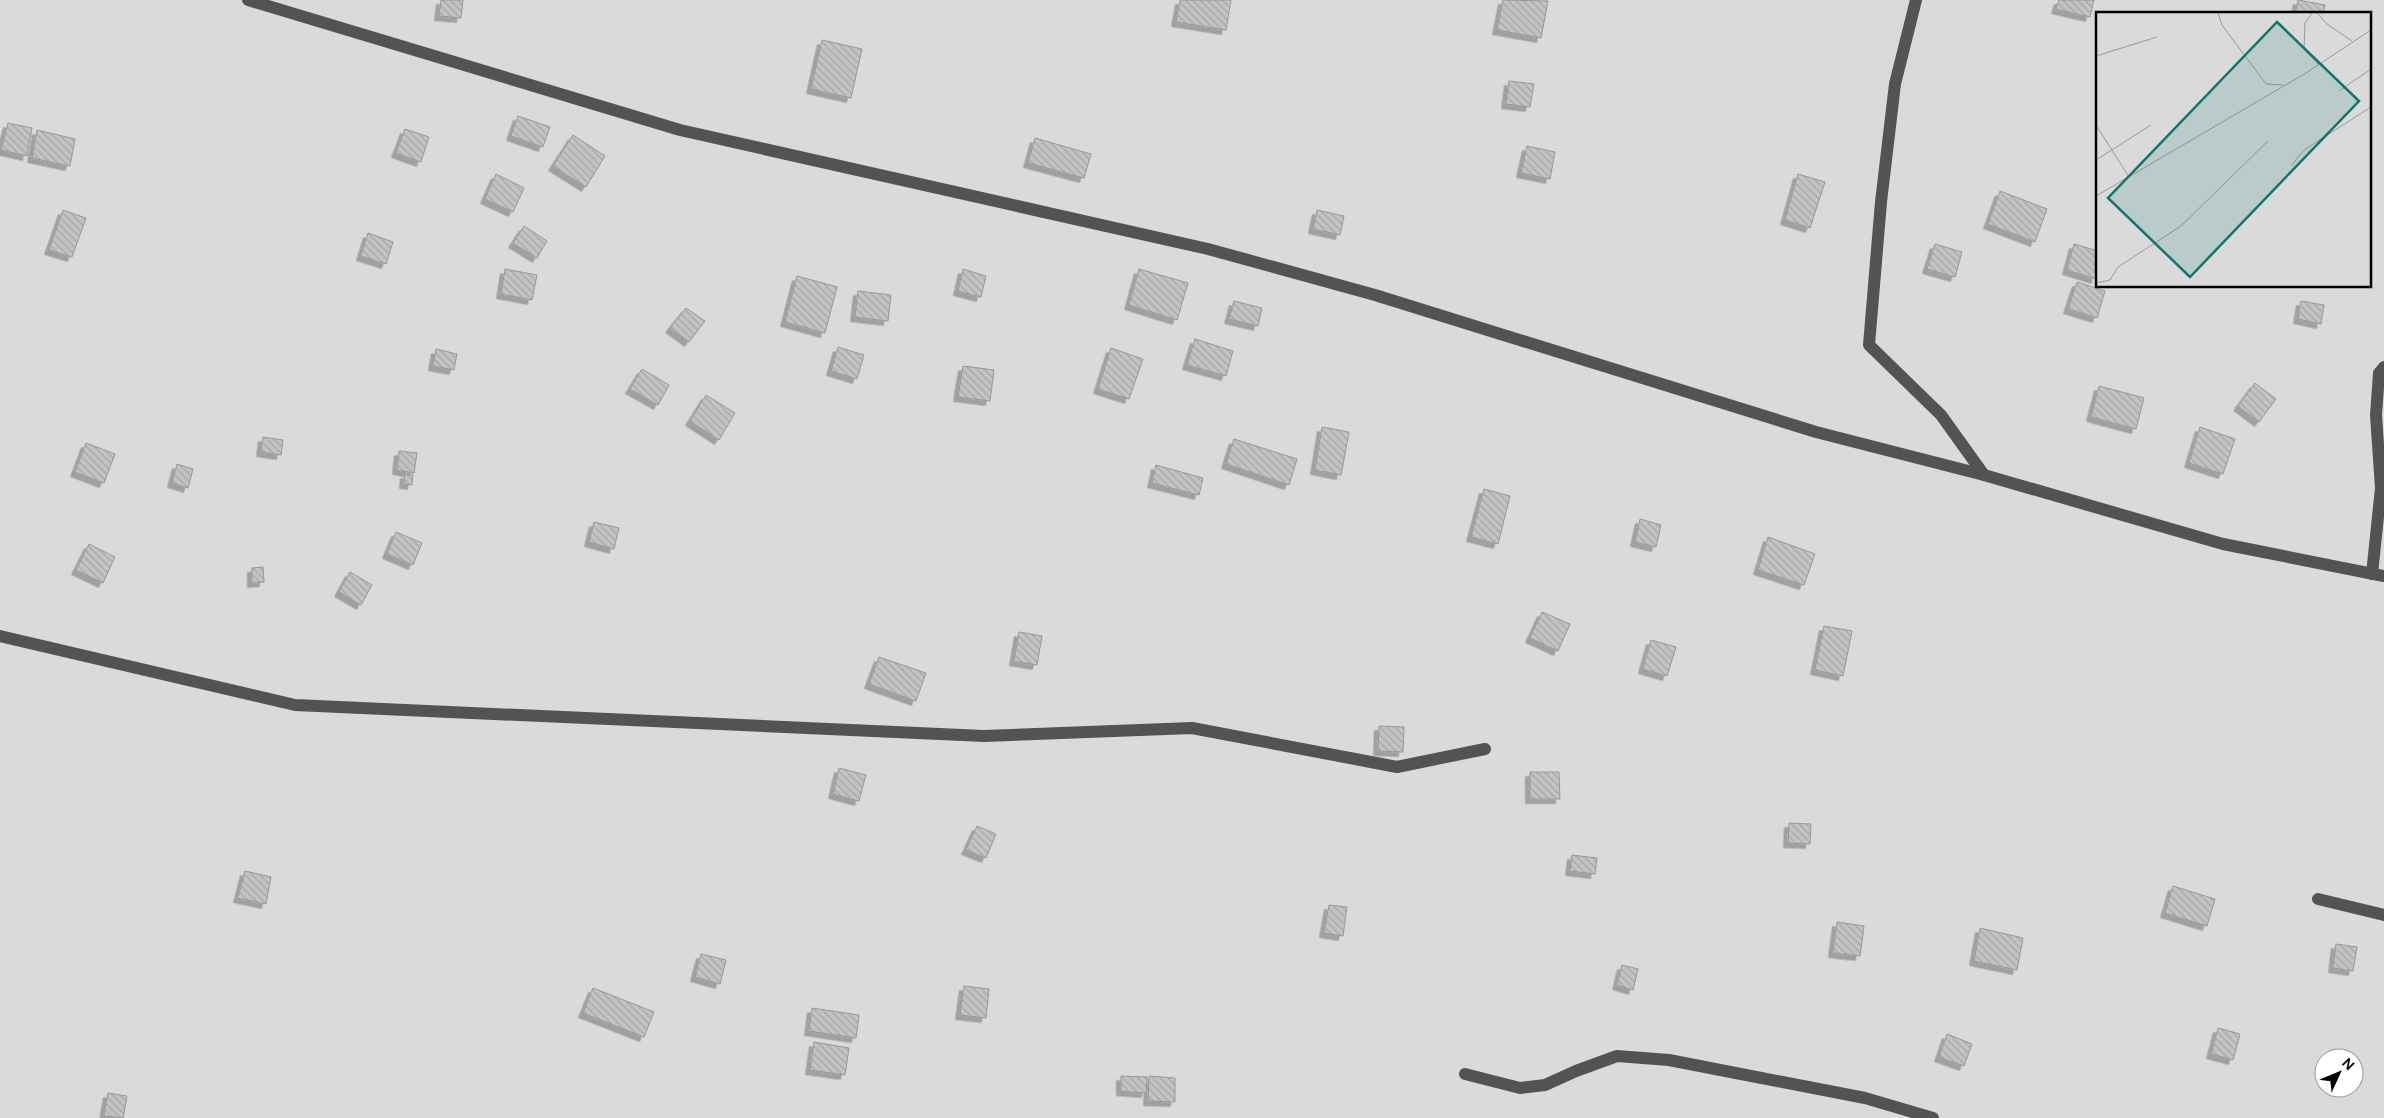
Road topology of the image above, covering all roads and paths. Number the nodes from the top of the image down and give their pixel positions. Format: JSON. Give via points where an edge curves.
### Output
{"nodes":[{"id":1,"x":248,"y":0,"type":"edge"},
{"id":2,"x":1916,"y":0,"type":"edge"},
{"id":3,"x":289,"y":5,"type":"edge"},
{"id":4,"x":2384,"y":368,"type":"edge"},
{"id":5,"x":1984,"y":475,"type":"junction"},
{"id":6,"x":2378,"y":575,"type":"edge"},
{"id":7,"x":0,"y":636,"type":"edge"},
{"id":8,"x":1485,"y":749,"type":"dead end"},
{"id":9,"x":2318,"y":899,"type":"dead end"},
{"id":10,"x":2384,"y":915,"type":"edge"},
{"id":11,"x":1465,"y":1074,"type":"dead end"},
{"id":12,"x":1933,"y":1118,"type":"edge"}],
"edges":[{"from":1,"to":3,"type":"street"},
{"from":2,"to":5,"type":"street","via":[[1895,84],[1869,345],[1940,415]]},
{"from":3,"to":5,"type":"street","via":[[680,130],[1217,252],[1393,301],[1816,432]]},
{"from":4,"to":6,"type":"street","via":[[2378,373],[2376,415],[2381,488]]},
{"from":5,"to":6,"type":"street","via":[[2223,544]]},
{"from":7,"to":8,"type":"street","via":[[295,705],[984,736],[1192,728],[1397,767]]},
{"from":9,"to":10,"type":"street"},
{"from":11,"to":12,"type":"street","via":[[1520,1088],[1545,1085],[1617,1056],[1669,1060],[1865,1098]]}]}
